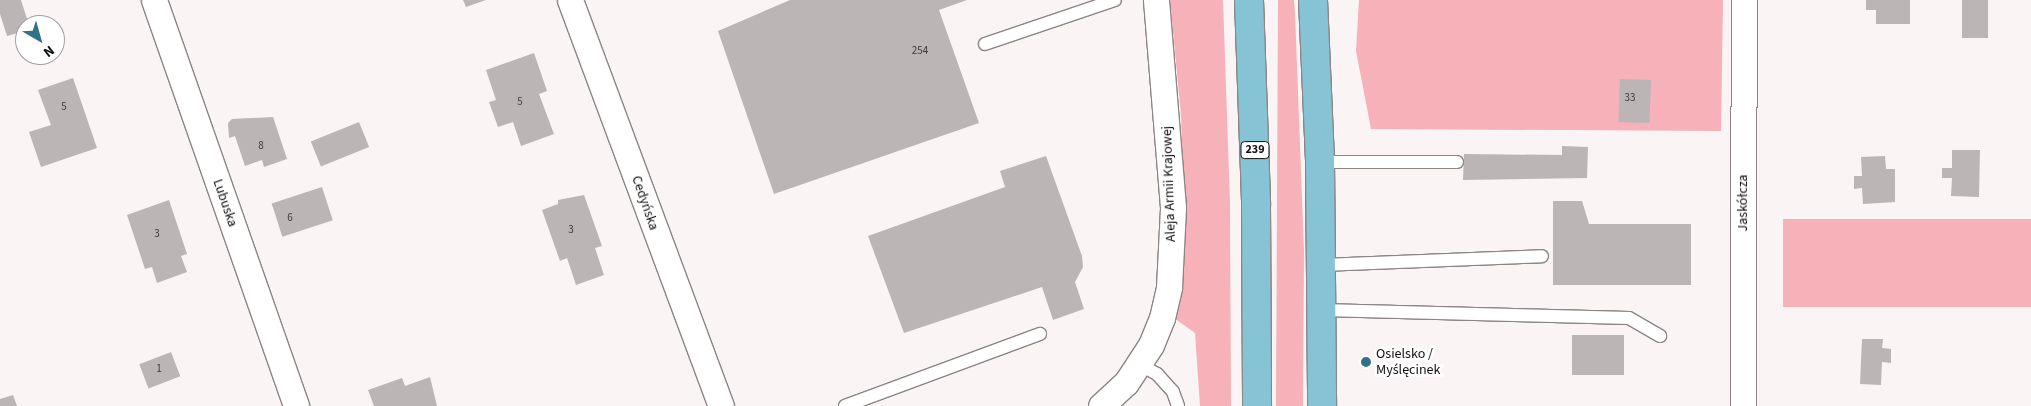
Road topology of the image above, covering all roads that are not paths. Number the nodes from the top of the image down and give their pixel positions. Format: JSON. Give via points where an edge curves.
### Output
{"nodes":[{"id":1,"x":154,"y":0,"type":"edge"},
{"id":2,"x":570,"y":0,"type":"edge"},
{"id":3,"x":1115,"y":0,"type":"edge"},
{"id":4,"x":1156,"y":0,"type":"edge"},
{"id":5,"x":1249,"y":0,"type":"edge"},
{"id":6,"x":1312,"y":0,"type":"edge"},
{"id":7,"x":1744,"y":0,"type":"edge"},
{"id":8,"x":985,"y":44,"type":"dead end"},
{"id":9,"x":1320,"y":162,"type":"junction"},
{"id":10,"x":1457,"y":162,"type":"dead end"},
{"id":11,"x":1542,"y":256,"type":"dead end"},
{"id":12,"x":1322,"y":264,"type":"junction"},
{"id":13,"x":1322,"y":310,"type":"junction"},
{"id":14,"x":1040,"y":334,"type":"dead end"},
{"id":15,"x":1660,"y":336,"type":"dead end"},
{"id":16,"x":1139,"y":364,"type":"junction"},
{"id":17,"x":1322,"y":402,"type":"edge"},
{"id":18,"x":1256,"y":404,"type":"edge"},
{"id":19,"x":296,"y":406,"type":"edge"},
{"id":20,"x":721,"y":406,"type":"edge"},
{"id":21,"x":845,"y":406,"type":"edge"},
{"id":22,"x":1101,"y":406,"type":"edge"},
{"id":23,"x":1178,"y":406,"type":"edge"},
{"id":24,"x":1743,"y":406,"type":"edge"}],
"edges":[{"from":1,"to":19,"type":"street","name":"Lubuska"},
{"from":2,"to":20,"type":"street","name":"Cedyńska"},
{"from":3,"to":8,"type":"lane"},
{"from":4,"to":16,"type":"street","name":"Aleja Armii Krajowej","via":[[1173,207],[1172,259],[1161,322]]},
{"from":5,"to":18,"type":"main road","number":"239","via":[[1256,205]]},
{"from":6,"to":9,"type":"main road"},
{"from":7,"to":24,"type":"street","name":"Jaskółcza"},
{"from":9,"to":10,"type":"lane"},
{"from":9,"to":12,"type":"main road"},
{"from":11,"to":12,"type":"lane"},
{"from":12,"to":13,"type":"main road"},
{"from":13,"to":15,"type":"lane","via":[[1629,318]]},
{"from":13,"to":17,"type":"main road"},
{"from":14,"to":21,"type":"lane"},
{"from":16,"to":22,"type":"street","name":"Aleja Armii Krajowej","via":[[1126,383]]},
{"from":16,"to":23,"type":"lane","via":[[1157,374],[1173,392]]}]}
